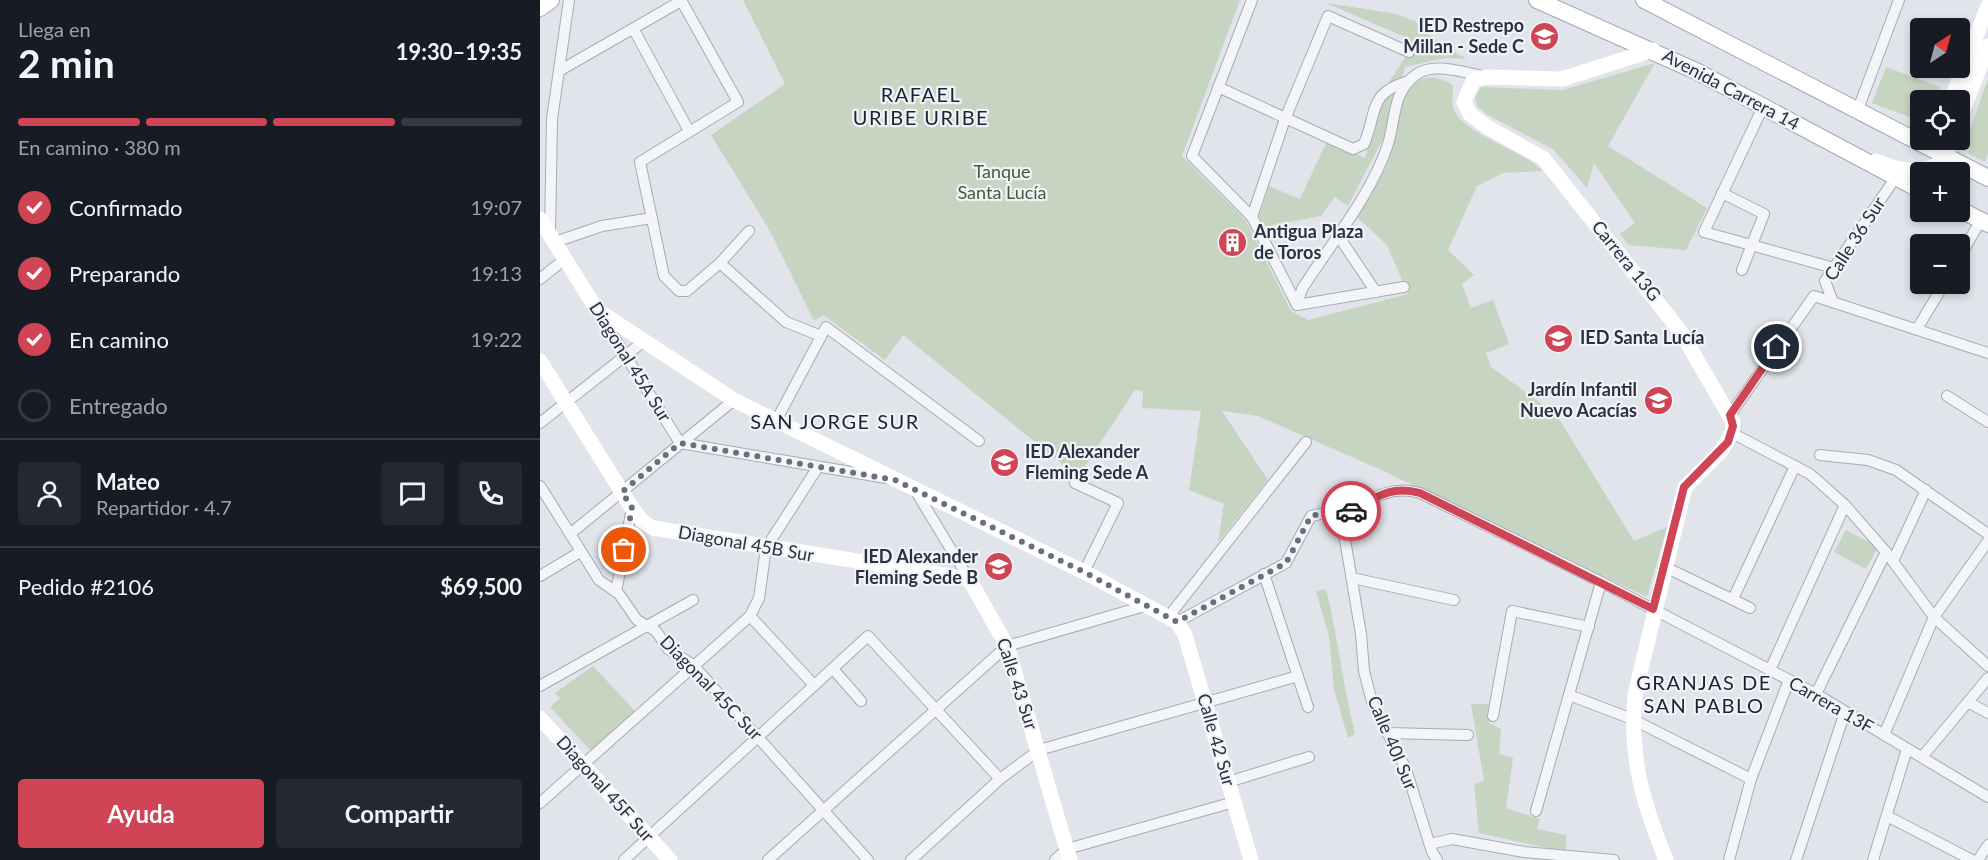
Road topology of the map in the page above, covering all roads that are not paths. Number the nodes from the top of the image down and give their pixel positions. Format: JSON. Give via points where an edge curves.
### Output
{"nodes":[{"id":1,"x":551,"y":0,"type":"edge"},
{"id":2,"x":569,"y":0,"type":"edge"},
{"id":3,"x":681,"y":0,"type":"edge"},
{"id":4,"x":1252,"y":0,"type":"edge"},
{"id":5,"x":1537,"y":0,"type":"edge"},
{"id":6,"x":1644,"y":0,"type":"edge"},
{"id":7,"x":1885,"y":0,"type":"edge"},
{"id":8,"x":1898,"y":2,"type":"edge"},
{"id":9,"x":1988,"y":6,"type":"edge"},
{"id":10,"x":540,"y":8,"type":"edge"},
{"id":11,"x":634,"y":30,"type":"junction"},
{"id":12,"x":1988,"y":46,"type":"edge"},
{"id":13,"x":1653,"y":50,"type":"junction"},
{"id":14,"x":1409,"y":52,"type":"dead end"},
{"id":15,"x":559,"y":71,"type":"junction"},
{"id":16,"x":1417,"y":74,"type":"junction"},
{"id":17,"x":1485,"y":76,"type":"junction"},
{"id":18,"x":1218,"y":87,"type":"junction"},
{"id":19,"x":1955,"y":90,"type":"edge"},
{"id":20,"x":1970,"y":93,"type":"edge"},
{"id":21,"x":1763,"y":107,"type":"junction"},
{"id":22,"x":1857,"y":112,"type":"junction"},
{"id":23,"x":552,"y":119,"type":"junction"},
{"id":24,"x":1285,"y":119,"type":"junction"},
{"id":25,"x":540,"y":128,"type":"edge"},
{"id":26,"x":688,"y":130,"type":"junction"},
{"id":27,"x":1936,"y":157,"type":"edge"},
{"id":28,"x":1896,"y":177,"type":"junction"},
{"id":29,"x":1988,"y":178,"type":"edge"},
{"id":30,"x":1910,"y":185,"type":"edge"},
{"id":31,"x":1722,"y":193,"type":"junction"},
{"id":32,"x":1970,"y":215,"type":"edge"},
{"id":33,"x":1252,"y":217,"type":"junction"},
{"id":34,"x":652,"y":218,"type":"junction"},
{"id":35,"x":540,"y":219,"type":"edge"},
{"id":36,"x":1984,"y":222,"type":"edge"},
{"id":37,"x":749,"y":231,"type":"dead end"},
{"id":38,"x":1337,"y":234,"type":"junction"},
{"id":39,"x":552,"y":239,"type":"junction"},
{"id":40,"x":1970,"y":242,"type":"edge"},
{"id":41,"x":1752,"y":245,"type":"junction"},
{"id":42,"x":565,"y":259,"type":"junction"},
{"id":43,"x":720,"y":263,"type":"junction"},
{"id":44,"x":1834,"y":268,"type":"junction"},
{"id":45,"x":1742,"y":270,"type":"dead end"},
{"id":46,"x":540,"y":279,"type":"edge"},
{"id":47,"x":1404,"y":287,"type":"dead end"},
{"id":48,"x":1376,"y":292,"type":"junction"},
{"id":49,"x":1938,"y":294,"type":"edge"},
{"id":50,"x":1833,"y":302,"type":"junction"},
{"id":51,"x":1297,"y":305,"type":"junction"},
{"id":52,"x":597,"y":310,"type":"junction"},
{"id":53,"x":1917,"y":329,"type":"junction"},
{"id":54,"x":824,"y":332,"type":"junction"},
{"id":55,"x":644,"y":341,"type":"junction"},
{"id":56,"x":1988,"y":353,"type":"edge"},
{"id":57,"x":626,"y":356,"type":"junction"},
{"id":58,"x":540,"y":361,"type":"edge"},
{"id":59,"x":1947,"y":396,"type":"dead end"},
{"id":60,"x":734,"y":400,"type":"junction"},
{"id":61,"x":566,"y":403,"type":"junction"},
{"id":62,"x":1730,"y":415,"type":"junction"},
{"id":63,"x":776,"y":421,"type":"junction"},
{"id":64,"x":1988,"y":422,"type":"edge"},
{"id":65,"x":540,"y":423,"type":"edge"},
{"id":66,"x":1732,"y":433,"type":"junction"},
{"id":67,"x":979,"y":441,"type":"dead end"},
{"id":68,"x":1306,"y":442,"type":"dead end"},
{"id":69,"x":680,"y":443,"type":"junction"},
{"id":70,"x":1820,"y":455,"type":"dead end"},
{"id":71,"x":1795,"y":466,"type":"junction"},
{"id":72,"x":818,"y":467,"type":"junction"},
{"id":73,"x":895,"y":480,"type":"junction"},
{"id":74,"x":1075,"y":483,"type":"dead end"},
{"id":75,"x":540,"y":486,"type":"edge"},
{"id":76,"x":915,"y":490,"type":"junction"},
{"id":77,"x":1926,"y":490,"type":"junction"},
{"id":78,"x":622,"y":492,"type":"junction"},
{"id":79,"x":1845,"y":505,"type":"junction"},
{"id":80,"x":632,"y":508,"type":"junction"},
{"id":81,"x":1341,"y":516,"type":"junction"},
{"id":82,"x":570,"y":534,"type":"junction"},
{"id":83,"x":1988,"y":534,"type":"edge"},
{"id":84,"x":1988,"y":541,"type":"edge"},
{"id":85,"x":766,"y":548,"type":"junction"},
{"id":86,"x":580,"y":552,"type":"junction"},
{"id":87,"x":1889,"y":556,"type":"junction"},
{"id":88,"x":1665,"y":567,"type":"junction"},
{"id":89,"x":1084,"y":572,"type":"junction"},
{"id":90,"x":1264,"y":574,"type":"junction"},
{"id":91,"x":540,"y":576,"type":"edge"},
{"id":92,"x":1352,"y":578,"type":"junction"},
{"id":93,"x":969,"y":579,"type":"junction"},
{"id":94,"x":1601,"y":582,"type":"junction"},
{"id":95,"x":616,"y":592,"type":"junction"},
{"id":96,"x":1733,"y":599,"type":"junction"},
{"id":97,"x":693,"y":600,"type":"dead end"},
{"id":98,"x":1454,"y":600,"type":"dead end"},
{"id":99,"x":1148,"y":605,"type":"junction"},
{"id":100,"x":1750,"y":608,"type":"dead end"},
{"id":101,"x":1653,"y":609,"type":"junction"},
{"id":102,"x":750,"y":616,"type":"junction"},
{"id":103,"x":1934,"y":617,"type":"junction"},
{"id":104,"x":1173,"y":619,"type":"junction"},
{"id":105,"x":647,"y":626,"type":"junction"},
{"id":106,"x":1589,"y":627,"type":"junction"},
{"id":107,"x":1007,"y":646,"type":"junction"},
{"id":108,"x":693,"y":665,"type":"junction"},
{"id":109,"x":1988,"y":666,"type":"edge"},
{"id":110,"x":833,"y":669,"type":"junction"},
{"id":111,"x":1770,"y":670,"type":"junction"},
{"id":112,"x":1298,"y":676,"type":"junction"},
{"id":113,"x":1988,"y":678,"type":"edge"},
{"id":114,"x":1789,"y":680,"type":"junction"},
{"id":115,"x":814,"y":685,"type":"junction"},
{"id":116,"x":540,"y":686,"type":"edge"},
{"id":117,"x":1816,"y":694,"type":"junction"},
{"id":118,"x":1569,"y":695,"type":"junction"},
{"id":119,"x":861,"y":701,"type":"dead end"},
{"id":120,"x":1968,"y":702,"type":"junction"},
{"id":121,"x":1205,"y":703,"type":"junction"},
{"id":122,"x":1308,"y":707,"type":"dead end"},
{"id":123,"x":936,"y":708,"type":"junction"},
{"id":124,"x":1845,"y":711,"type":"junction"},
{"id":125,"x":1988,"y":713,"type":"edge"},
{"id":126,"x":1493,"y":716,"type":"dead end"},
{"id":127,"x":540,"y":718,"type":"edge"},
{"id":128,"x":1632,"y":719,"type":"junction"},
{"id":129,"x":1387,"y":733,"type":"junction"},
{"id":130,"x":1468,"y":735,"type":"dead end"},
{"id":131,"x":1884,"y":735,"type":"junction"},
{"id":132,"x":758,"y":737,"type":"junction"},
{"id":133,"x":1907,"y":749,"type":"junction"},
{"id":134,"x":1039,"y":750,"type":"junction"},
{"id":135,"x":1309,"y":757,"type":"dead end"},
{"id":136,"x":1922,"y":757,"type":"junction"},
{"id":137,"x":583,"y":765,"type":"junction"},
{"id":138,"x":1000,"y":779,"type":"junction"},
{"id":139,"x":1750,"y":779,"type":"junction"},
{"id":140,"x":1228,"y":782,"type":"junction"},
{"id":141,"x":1988,"y":797,"type":"edge"},
{"id":142,"x":1234,"y":802,"type":"junction"},
{"id":143,"x":540,"y":803,"type":"edge"},
{"id":144,"x":823,"y":810,"type":"junction"},
{"id":145,"x":1536,"y":811,"type":"dead end"},
{"id":146,"x":1887,"y":816,"type":"junction"},
{"id":147,"x":649,"y":837,"type":"junction"},
{"id":148,"x":1430,"y":844,"type":"junction"},
{"id":149,"x":1988,"y":845,"type":"edge"},
{"id":150,"x":1068,"y":855,"type":"edge"},
{"id":151,"x":624,"y":860,"type":"edge"},
{"id":152,"x":670,"y":860,"type":"edge"},
{"id":153,"x":768,"y":860,"type":"edge"},
{"id":154,"x":868,"y":860,"type":"edge"},
{"id":155,"x":911,"y":860,"type":"edge"},
{"id":156,"x":1054,"y":860,"type":"edge"},
{"id":157,"x":1251,"y":860,"type":"edge"},
{"id":158,"x":1437,"y":860,"type":"edge"},
{"id":159,"x":1607,"y":860,"type":"edge"},
{"id":160,"x":1666,"y":860,"type":"edge"},
{"id":161,"x":1729,"y":860,"type":"edge"},
{"id":162,"x":1796,"y":860,"type":"edge"},
{"id":163,"x":1874,"y":860,"type":"edge"},
{"id":164,"x":1972,"y":860,"type":"edge"},
{"id":165,"x":1978,"y":860,"type":"edge"}],
"edges":[{"from":1,"to":10,"type":"main road"},
{"from":2,"to":15,"type":"street"},
{"from":3,"to":11,"type":"street"},
{"from":3,"to":26,"type":"street","via":[[738,102]]},
{"from":4,"to":18,"type":"street"},
{"from":5,"to":13,"type":"main road","name":"Avenida Carrera 14"},
{"from":6,"to":22,"type":"main road"},
{"from":7,"to":8,"type":"street"},
{"from":8,"to":22,"type":"street"},
{"from":9,"to":19,"type":"street"},
{"from":11,"to":15,"type":"street"},
{"from":11,"to":26,"type":"street"},
{"from":12,"to":20,"type":"street"},
{"from":13,"to":17,"type":"street","via":[[1562,79]]},
{"from":13,"to":21,"type":"main road","name":"Avenida Carrera 14"},
{"from":14,"to":24,"type":"street","via":[[1328,16]]},
{"from":15,"to":23,"type":"street"},
{"from":16,"to":17,"type":"street","via":[[1439,68]]},
{"from":16,"to":24,"type":"street","via":[[1386,88],[1364,144],[1353,149]]},
{"from":16,"to":38,"type":"street","via":[[1398,99],[1377,172]]},
{"from":17,"to":62,"type":"street","name":"Carrera 13G","via":[[1473,81],[1468,89],[1466,108],[1477,120],[1543,158],[1669,315]]},
{"from":18,"to":24,"type":"street"},
{"from":18,"to":33,"type":"street","via":[[1192,156]]},
{"from":21,"to":27,"type":"street","via":[[1882,164],[1914,170]]},
{"from":21,"to":28,"type":"main road","name":"Avenida Carrera 14"},
{"from":21,"to":31,"type":"street"},
{"from":22,"to":27,"type":"main road"},
{"from":23,"to":25,"type":"street"},
{"from":23,"to":39,"type":"street"},
{"from":24,"to":33,"type":"street"},
{"from":26,"to":34,"type":"street","via":[[640,162]]},
{"from":27,"to":29,"type":"main road"},
{"from":28,"to":30,"type":"main road","name":"Avenida Carrera 14"},
{"from":28,"to":44,"type":"street","name":"Calle 36 Sur"},
{"from":31,"to":41,"type":"street","via":[[1764,214]]},
{"from":31,"to":41,"type":"street","via":[[1704,232]]},
{"from":32,"to":36,"type":"main road"},
{"from":33,"to":51,"type":"street"},
{"from":34,"to":39,"type":"street"},
{"from":34,"to":43,"type":"street","via":[[664,276],[679,291],[695,286]]},
{"from":35,"to":39,"type":"street","name":"Diagonal 45A Sur"},
{"from":36,"to":40,"type":"street"},
{"from":37,"to":43,"type":"street"},
{"from":38,"to":48,"type":"street"},
{"from":38,"to":51,"type":"street","via":[[1302,290]]},
{"from":39,"to":42,"type":"street","name":"Diagonal 45A Sur"},
{"from":41,"to":44,"type":"street"},
{"from":41,"to":45,"type":"street"},
{"from":42,"to":46,"type":"street"},
{"from":42,"to":52,"type":"street","name":"Diagonal 45A Sur"},
{"from":43,"to":54,"type":"street","via":[[786,322]]},
{"from":44,"to":50,"type":"street","name":"Calle 36 Sur","via":[[1825,281]]},
{"from":47,"to":48,"type":"street"},
{"from":48,"to":51,"type":"street"},
{"from":49,"to":53,"type":"street"},
{"from":50,"to":53,"type":"street"},
{"from":50,"to":62,"type":"street","name":"Calle 36 Sur","via":[[1814,296]]},
{"from":52,"to":55,"type":"street"},
{"from":52,"to":57,"type":"street","name":"Diagonal 45A Sur"},
{"from":53,"to":56,"type":"street"},
{"from":54,"to":63,"type":"street"},
{"from":54,"to":67,"type":"street"},
{"from":55,"to":57,"type":"street"},
{"from":55,"to":60,"type":"street"},
{"from":57,"to":61,"type":"street"},
{"from":57,"to":69,"type":"street","name":"Diagonal 45A Sur"},
{"from":58,"to":61,"type":"street","name":"Diagonal 45B Sur"},
{"from":59,"to":64,"type":"street"},
{"from":60,"to":63,"type":"street"},
{"from":60,"to":69,"type":"street"},
{"from":61,"to":65,"type":"street"},
{"from":61,"to":78,"type":"street","name":"Diagonal 45B Sur"},
{"from":62,"to":66,"type":"street","name":"Carrera 13G"},
{"from":63,"to":73,"type":"street"},
{"from":66,"to":71,"type":"street"},
{"from":66,"to":88,"type":"street","via":[[1721,451],[1684,487]]},
{"from":68,"to":104,"type":"street"},
{"from":69,"to":72,"type":"street","name":"Diagonal 45A Sur"},
{"from":69,"to":78,"type":"street"},
{"from":70,"to":77,"type":"street","via":[[1868,460],[1896,470]]},
{"from":71,"to":79,"type":"street"},
{"from":71,"to":96,"type":"street"},
{"from":72,"to":73,"type":"street","name":"Diagonal 45A Sur"},
{"from":72,"to":85,"type":"street"},
{"from":73,"to":76,"type":"street"},
{"from":74,"to":89,"type":"street","via":[[1118,503]]},
{"from":75,"to":82,"type":"street","name":"Diagonal 45C Sur"},
{"from":76,"to":89,"type":"street"},
{"from":76,"to":93,"type":"street","name":"Calle 43 Sur"},
{"from":77,"to":83,"type":"street"},
{"from":77,"to":87,"type":"street"},
{"from":78,"to":80,"type":"street","name":"Diagonal 45B Sur"},
{"from":78,"to":82,"type":"street"},
{"from":79,"to":87,"type":"street"},
{"from":79,"to":111,"type":"street"},
{"from":80,"to":85,"type":"street","name":"Diagonal 45B Sur","via":[[653,528]]},
{"from":80,"to":95,"type":"street"},
{"from":81,"to":90,"type":"street","name":"Carrera 13F","via":[[1330,512],[1311,516],[1292,557]]},
{"from":81,"to":92,"type":"street","name":"Calle 40I Sur"},
{"from":81,"to":94,"type":"street","name":"Carrera 13F","via":[[1403,488]]},
{"from":82,"to":86,"type":"street","name":"Diagonal 45C Sur"},
{"from":84,"to":103,"type":"street"},
{"from":85,"to":93,"type":"street","name":"Diagonal 45B Sur"},
{"from":85,"to":102,"type":"street","via":[[759,598]]},
{"from":86,"to":91,"type":"street"},
{"from":86,"to":95,"type":"street","name":"Diagonal 45C Sur","via":[[599,580]]},
{"from":87,"to":103,"type":"street"},
{"from":87,"to":117,"type":"street"},
{"from":88,"to":96,"type":"street"},
{"from":88,"to":101,"type":"street"},
{"from":89,"to":99,"type":"street"},
{"from":90,"to":104,"type":"street","name":"Carrera 13F"},
{"from":90,"to":112,"type":"street"},
{"from":92,"to":98,"type":"street"},
{"from":92,"to":129,"type":"street","name":"Calle 40I Sur","via":[[1364,671],[1372,702]]},
{"from":93,"to":107,"type":"street","name":"Calle 43 Sur"},
{"from":94,"to":101,"type":"street","name":"Carrera 13F"},
{"from":94,"to":106,"type":"street"},
{"from":95,"to":105,"type":"street","name":"Diagonal 45C Sur"},
{"from":96,"to":100,"type":"street"},
{"from":97,"to":105,"type":"street"},
{"from":99,"to":104,"type":"street"},
{"from":99,"to":107,"type":"street"},
{"from":101,"to":111,"type":"street","name":"Carrera 13F"},
{"from":101,"to":128,"type":"street"},
{"from":102,"to":108,"type":"street"},
{"from":102,"to":115,"type":"street"},
{"from":103,"to":109,"type":"street"},
{"from":103,"to":131,"type":"street"},
{"from":104,"to":121,"type":"street","name":"Calle 42 Sur","via":[[1185,635]]},
{"from":105,"to":108,"type":"street","name":"Diagonal 45C Sur","via":[[656,631],[668,649]]},
{"from":105,"to":116,"type":"street"},
{"from":106,"to":118,"type":"street"},
{"from":106,"to":126,"type":"street","via":[[1512,611]]},
{"from":107,"to":123,"type":"street"},
{"from":107,"to":134,"type":"street","name":"Calle 43 Sur"},
{"from":108,"to":132,"type":"street","name":"Diagonal 45C Sur"},
{"from":108,"to":137,"type":"street"},
{"from":110,"to":115,"type":"street"},
{"from":110,"to":119,"type":"street"},
{"from":110,"to":123,"type":"street","via":[[868,636]]},
{"from":111,"to":114,"type":"street","name":"Carrera 13F"},
{"from":112,"to":121,"type":"street"},
{"from":112,"to":122,"type":"street"},
{"from":113,"to":120,"type":"street"},
{"from":114,"to":117,"type":"street","name":"Carrera 13F"},
{"from":114,"to":139,"type":"street"},
{"from":115,"to":132,"type":"street"},
{"from":117,"to":124,"type":"street","name":"Carrera 13F"},
{"from":118,"to":128,"type":"street"},
{"from":118,"to":145,"type":"street"},
{"from":120,"to":125,"type":"street"},
{"from":120,"to":136,"type":"street"},
{"from":121,"to":134,"type":"street"},
{"from":121,"to":140,"type":"street","name":"Calle 42 Sur"},
{"from":123,"to":138,"type":"street"},
{"from":123,"to":144,"type":"street"},
{"from":124,"to":131,"type":"street","name":"Carrera 13F"},
{"from":124,"to":162,"type":"street"},
{"from":127,"to":137,"type":"street","name":"Diagonal 45F Sur"},
{"from":128,"to":139,"type":"street"},
{"from":128,"to":160,"type":"street","via":[[1642,796]]},
{"from":129,"to":130,"type":"street"},
{"from":129,"to":148,"type":"street","name":"Calle 40I Sur","via":[[1406,769]]},
{"from":131,"to":133,"type":"street","name":"Carrera 13F"},
{"from":132,"to":144,"type":"street","name":"Diagonal 45C Sur"},
{"from":132,"to":147,"type":"street"},
{"from":133,"to":136,"type":"street","name":"Carrera 13F"},
{"from":133,"to":146,"type":"street"},
{"from":134,"to":138,"type":"street"},
{"from":134,"to":150,"type":"street","name":"Calle 43 Sur"},
{"from":135,"to":140,"type":"street"},
{"from":136,"to":141,"type":"street","name":"Carrera 13F"},
{"from":137,"to":143,"type":"street"},
{"from":137,"to":147,"type":"street","name":"Diagonal 45F Sur"},
{"from":138,"to":155,"type":"street"},
{"from":139,"to":161,"type":"street"},
{"from":140,"to":142,"type":"street","name":"Calle 42 Sur"},
{"from":142,"to":150,"type":"street"},
{"from":142,"to":157,"type":"street","name":"Calle 42 Sur"},
{"from":144,"to":153,"type":"street"},
{"from":144,"to":154,"type":"street","name":"Diagonal 45C Sur"},
{"from":146,"to":163,"type":"street"},
{"from":146,"to":164,"type":"street"},
{"from":147,"to":151,"type":"street"},
{"from":147,"to":152,"type":"street","name":"Diagonal 45F Sur"},
{"from":148,"to":158,"type":"street","name":"Calle 40I Sur"},
{"from":148,"to":159,"type":"street","via":[[1452,839],[1524,852]]},
{"from":149,"to":165,"type":"street"},
{"from":150,"to":156,"type":"street"}]}
